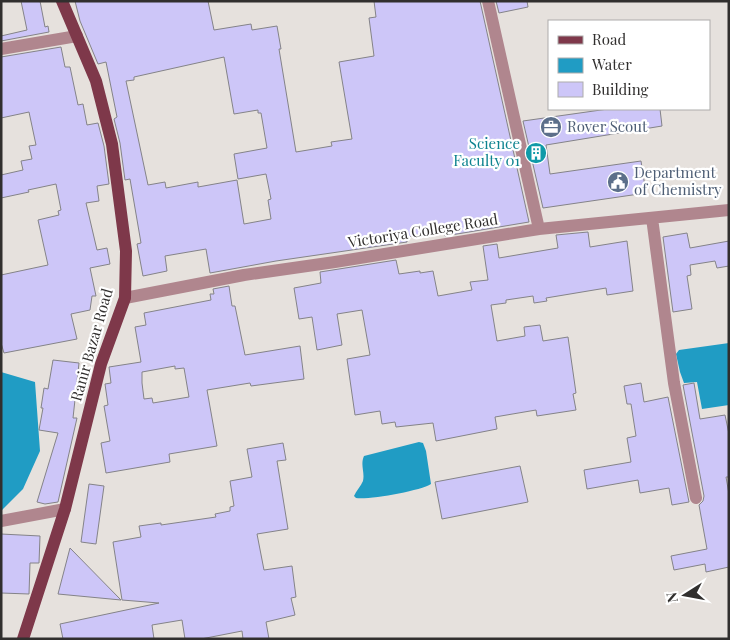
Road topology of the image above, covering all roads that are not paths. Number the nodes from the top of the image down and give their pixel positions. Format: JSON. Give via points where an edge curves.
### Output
{"nodes":[{"id":1,"x":62,"y":1,"type":"edge"},
{"id":2,"x":488,"y":1,"type":"edge"},
{"id":3,"x":77,"y":36,"type":"junction"},
{"id":4,"x":1,"y":49,"type":"edge"},
{"id":5,"x":729,"y":210,"type":"edge"},
{"id":6,"x":652,"y":218,"type":"junction"},
{"id":7,"x":539,"y":229,"type":"junction"},
{"id":8,"x":125,"y":298,"type":"junction"},
{"id":9,"x":696,"y":498,"type":"dead end"},
{"id":10,"x":65,"y":509,"type":"junction"},
{"id":11,"x":1,"y":521,"type":"edge"},
{"id":12,"x":24,"y":639,"type":"edge"}],
"edges":[{"from":1,"to":3,"type":"main road","name":"Ranir Bazar Road"},
{"from":2,"to":7,"type":"street"},
{"from":3,"to":4,"type":"street"},
{"from":3,"to":8,"type":"main road","name":"Ranir Bazar Road","via":[[96,81],[112,144],[126,251]]},
{"from":5,"to":6,"type":"street","name":"Victoriya College Road"},
{"from":6,"to":7,"type":"street","name":"Victoriya College Road"},
{"from":6,"to":9,"type":"street","via":[[674,383]]},
{"from":7,"to":8,"type":"street","name":"Victoriya College Road","via":[[244,275]]},
{"from":8,"to":10,"type":"main road","name":"Ranir Bazar Road","via":[[101,364]]},
{"from":10,"to":11,"type":"street"},
{"from":10,"to":12,"type":"main road","name":"Ranir Bazar Road"}]}
